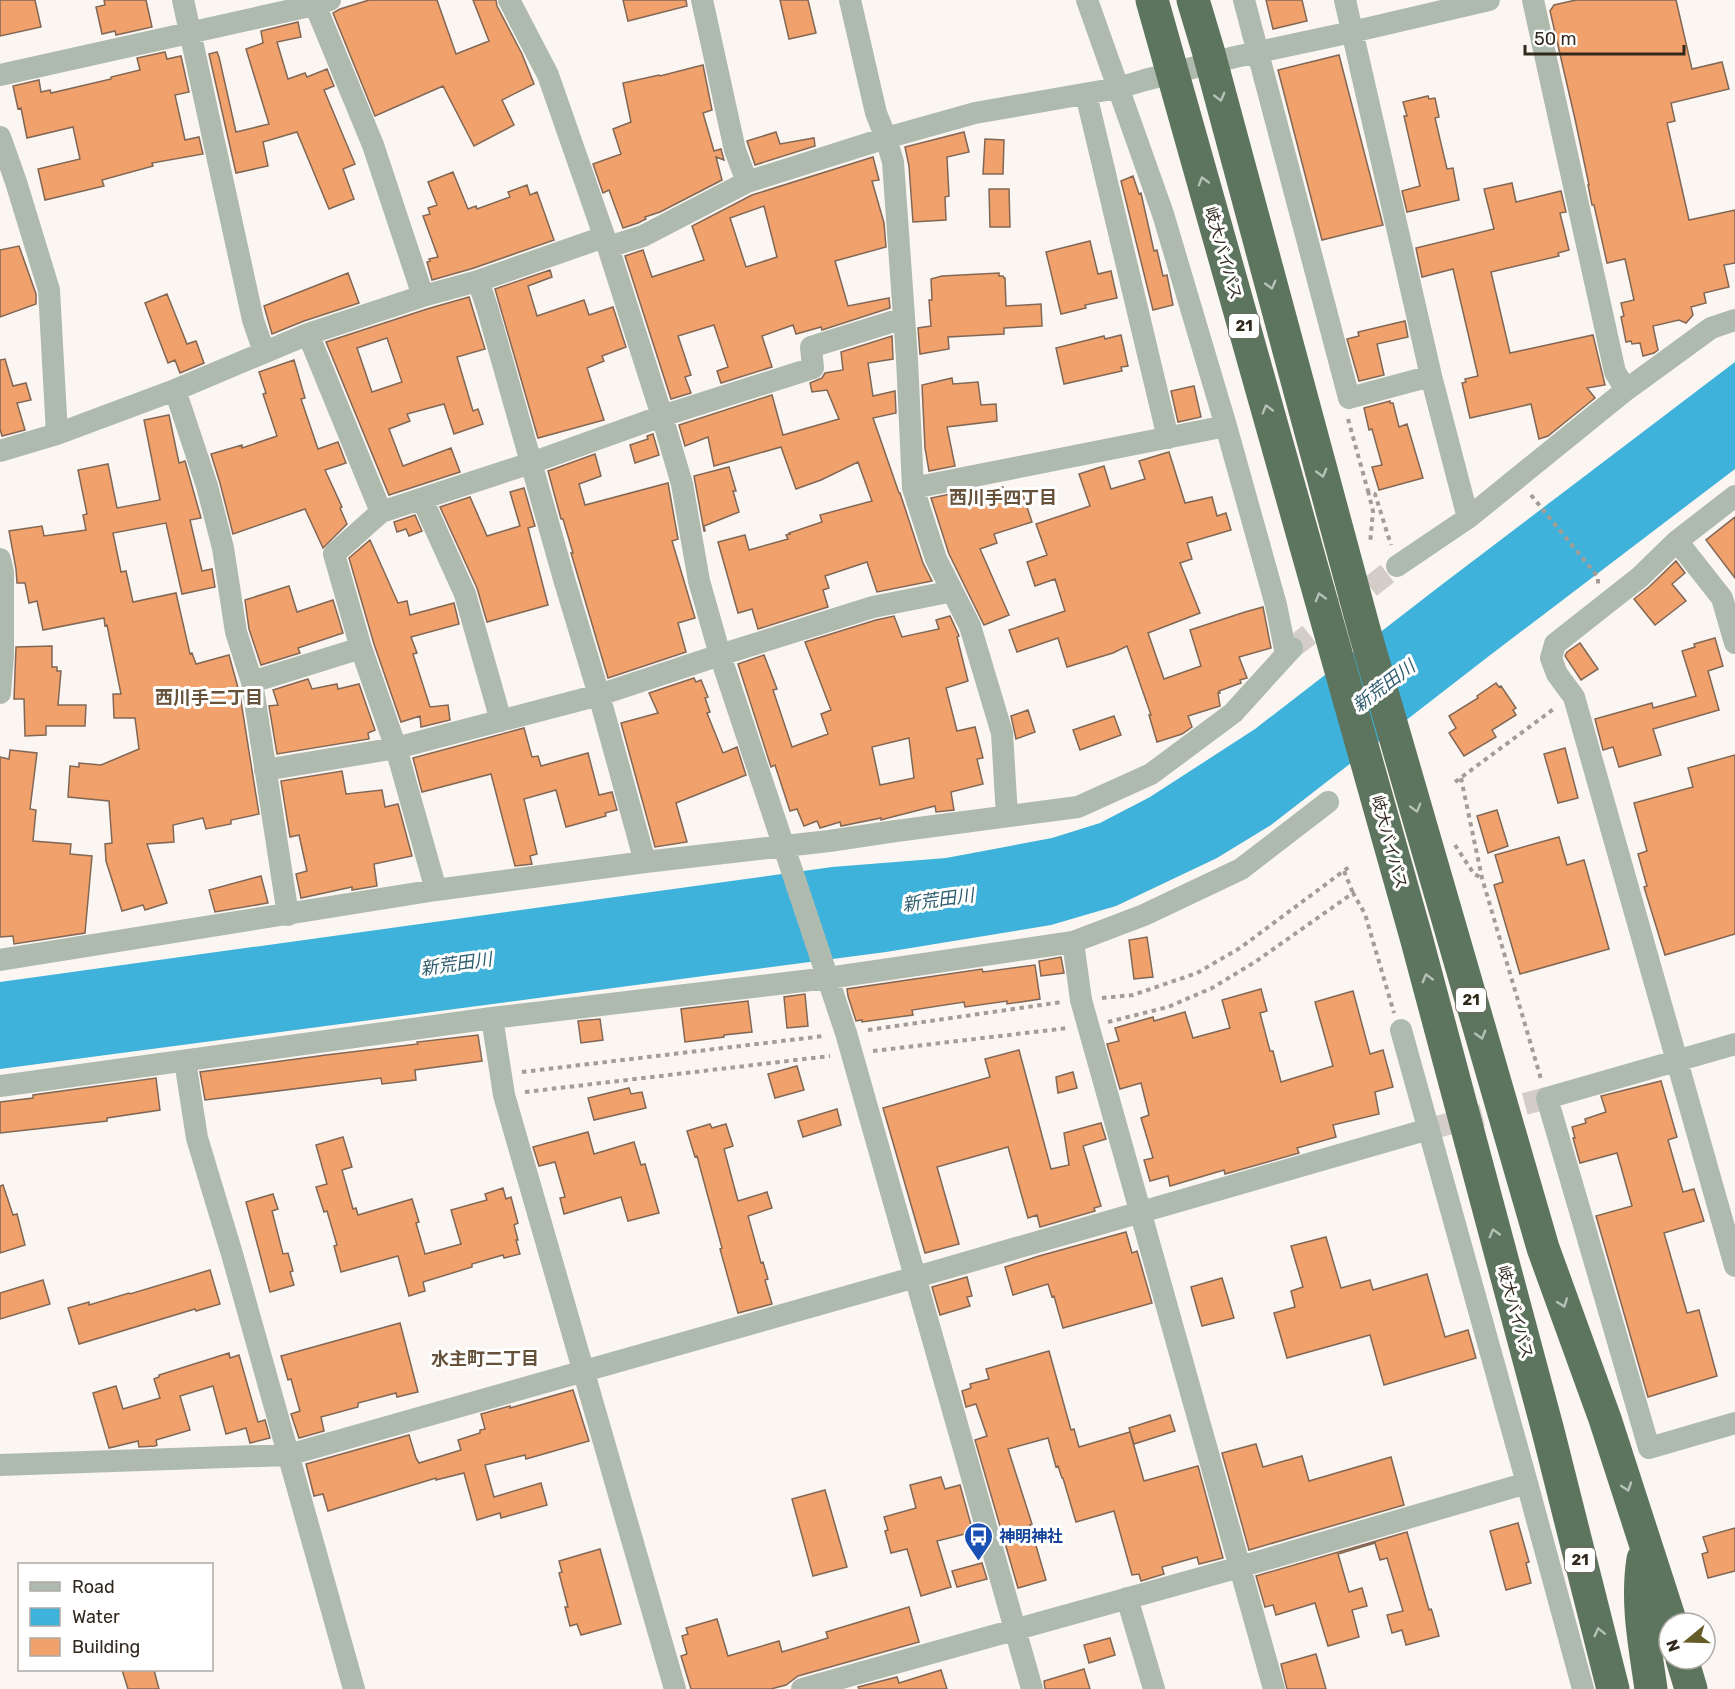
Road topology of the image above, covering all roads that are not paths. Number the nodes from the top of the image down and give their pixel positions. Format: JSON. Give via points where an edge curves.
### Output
{"nodes":[{"id":1,"x":183,"y":0,"type":"edge"},
{"id":2,"x":509,"y":0,"type":"edge"},
{"id":3,"x":702,"y":0,"type":"edge"},
{"id":4,"x":850,"y":0,"type":"edge"},
{"id":5,"x":1087,"y":0,"type":"edge"},
{"id":6,"x":1128,"y":0,"type":"edge"},
{"id":7,"x":1152,"y":0,"type":"edge"},
{"id":8,"x":1193,"y":0,"type":"edge"},
{"id":9,"x":1208,"y":0,"type":"edge"},
{"id":10,"x":1244,"y":0,"type":"edge"},
{"id":11,"x":1345,"y":0,"type":"edge"},
{"id":12,"x":1489,"y":0,"type":"edge"},
{"id":13,"x":1533,"y":0,"type":"edge"},
{"id":14,"x":319,"y":2,"type":"edge"},
{"id":15,"x":1352,"y":32,"type":"junction"},
{"id":16,"x":191,"y":33,"type":"junction"},
{"id":17,"x":1208,"y":50,"type":"junction"},
{"id":18,"x":1258,"y":53,"type":"junction"},
{"id":19,"x":1170,"y":62,"type":"junction"},
{"id":20,"x":0,"y":75,"type":"edge"},
{"id":21,"x":1118,"y":88,"type":"junction"},
{"id":22,"x":1086,"y":94,"type":"junction"},
{"id":23,"x":0,"y":137,"type":"edge"},
{"id":24,"x":886,"y":138,"type":"junction"},
{"id":25,"x":747,"y":182,"type":"junction"},
{"id":26,"x":606,"y":242,"type":"junction"},
{"id":27,"x":478,"y":281,"type":"junction"},
{"id":28,"x":423,"y":296,"type":"junction"},
{"id":29,"x":904,"y":318,"type":"junction"},
{"id":30,"x":1735,"y":320,"type":"edge"},
{"id":31,"x":308,"y":334,"type":"junction"},
{"id":32,"x":264,"y":352,"type":"junction"},
{"id":33,"x":1431,"y":376,"type":"junction"},
{"id":34,"x":175,"y":390,"type":"junction"},
{"id":35,"x":1626,"y":390,"type":"junction"},
{"id":36,"x":662,"y":416,"type":"junction"},
{"id":37,"x":1226,"y":426,"type":"junction"},
{"id":38,"x":57,"y":434,"type":"junction"},
{"id":39,"x":1167,"y":438,"type":"junction"},
{"id":40,"x":0,"y":451,"type":"edge"},
{"id":41,"x":531,"y":463,"type":"junction"},
{"id":42,"x":913,"y":488,"type":"junction"},
{"id":43,"x":1735,"y":496,"type":"edge"},
{"id":44,"x":422,"y":499,"type":"junction"},
{"id":45,"x":381,"y":512,"type":"junction"},
{"id":46,"x":1468,"y":518,"type":"junction"},
{"id":47,"x":1677,"y":541,"type":"junction"},
{"id":48,"x":0,"y":559,"type":"edge"},
{"id":49,"x":1398,"y":565,"type":"tunnel mouth"},
{"id":50,"x":951,"y":588,"type":"junction"},
{"id":51,"x":1735,"y":643,"type":"edge"},
{"id":52,"x":362,"y":648,"type":"junction"},
{"id":53,"x":720,"y":655,"type":"junction"},
{"id":54,"x":252,"y":682,"type":"junction"},
{"id":55,"x":0,"y":693,"type":"edge"},
{"id":56,"x":599,"y":695,"type":"junction"},
{"id":57,"x":501,"y":721,"type":"junction"},
{"id":58,"x":396,"y":748,"type":"junction"},
{"id":59,"x":265,"y":770,"type":"junction"},
{"id":60,"x":1328,"y":802,"type":"dead end"},
{"id":61,"x":1007,"y":816,"type":"junction"},
{"id":62,"x":786,"y":856,"type":"junction"},
{"id":63,"x":645,"y":862,"type":"junction"},
{"id":64,"x":436,"y":890,"type":"junction"},
{"id":65,"x":288,"y":915,"type":"junction"},
{"id":66,"x":1072,"y":942,"type":"junction"},
{"id":67,"x":0,"y":960,"type":"edge"},
{"id":68,"x":826,"y":972,"type":"junction"},
{"id":69,"x":492,"y":1018,"type":"junction"},
{"id":70,"x":1401,"y":1030,"type":"road end"},
{"id":71,"x":1735,"y":1044,"type":"edge"},
{"id":72,"x":185,"y":1061,"type":"junction"},
{"id":73,"x":1677,"y":1061,"type":"junction"},
{"id":74,"x":0,"y":1086,"type":"edge"},
{"id":75,"x":1429,"y":1129,"type":"junction"},
{"id":76,"x":1139,"y":1213,"type":"junction"},
{"id":77,"x":1735,"y":1266,"type":"edge"},
{"id":78,"x":916,"y":1277,"type":"junction"},
{"id":79,"x":584,"y":1371,"type":"junction"},
{"id":80,"x":1735,"y":1423,"type":"edge"},
{"id":81,"x":288,"y":1455,"type":"junction"},
{"id":82,"x":0,"y":1465,"type":"edge"},
{"id":83,"x":1527,"y":1483,"type":"junction"},
{"id":84,"x":1646,"y":1543,"type":"junction"},
{"id":85,"x":1240,"y":1567,"type":"junction"},
{"id":86,"x":1127,"y":1598,"type":"junction"},
{"id":87,"x":1667,"y":1611,"type":"edge"},
{"id":88,"x":1015,"y":1629,"type":"junction"},
{"id":89,"x":1686,"y":1671,"type":"edge"},
{"id":90,"x":354,"y":1689,"type":"edge"},
{"id":91,"x":675,"y":1689,"type":"edge"},
{"id":92,"x":802,"y":1689,"type":"edge"},
{"id":93,"x":1032,"y":1689,"type":"edge"},
{"id":94,"x":1154,"y":1689,"type":"edge"},
{"id":95,"x":1274,"y":1689,"type":"edge"},
{"id":96,"x":1583,"y":1689,"type":"edge"},
{"id":97,"x":1613,"y":1689,"type":"edge"},
{"id":98,"x":1652,"y":1689,"type":"edge"},
{"id":99,"x":1691,"y":1689,"type":"edge"}],
"edges":[{"from":1,"to":16,"type":"street"},
{"from":2,"to":26,"type":"street","via":[[548,75]]},
{"from":3,"to":25,"type":"street","via":[[735,150]]},
{"from":4,"to":24,"type":"street","via":[[876,113]]},
{"from":5,"to":21,"type":"street"},
{"from":6,"to":19,"type":"highway","number":"21"},
{"from":7,"to":19,"type":"highway","name":"岐大バイパス","number":"21"},
{"from":8,"to":17,"type":"highway","name":"岐大バイパス","number":"21"},
{"from":9,"to":17,"type":"highway","number":"21"},
{"from":10,"to":18,"type":"street"},
{"from":11,"to":15,"type":"street"},
{"from":12,"to":15,"type":"street"},
{"from":13,"to":35,"type":"street","via":[[1615,372]]},
{"from":14,"to":16,"type":"street"},
{"from":14,"to":28,"type":"street","via":[[373,145]]},
{"from":15,"to":18,"type":"street"},
{"from":15,"to":33,"type":"street"},
{"from":16,"to":20,"type":"street"},
{"from":16,"to":32,"type":"street","via":[[253,320]]},
{"from":17,"to":84,"type":"highway","name":"岐大バイパス","number":"21","one_way":true,"via":[[1365,633],[1540,1237]]},
{"from":18,"to":21,"type":"street"},
{"from":18,"to":33,"type":"street","via":[[1349,398]]},
{"from":97,"to":19,"type":"highway","name":"岐大バイパス","number":"21","one_way":true,"via":[[1416,937]]},
{"from":21,"to":22,"type":"street"},
{"from":21,"to":37,"type":"street","via":[[1163,214]]},
{"from":22,"to":24,"type":"street","via":[[975,113]]},
{"from":22,"to":39,"type":"street"},
{"from":23,"to":38,"type":"street","via":[[49,290]]},
{"from":24,"to":25,"type":"street"},
{"from":24,"to":29,"type":"street","via":[[893,162]]},
{"from":25,"to":26,"type":"street","via":[[643,236]]},
{"from":26,"to":27,"type":"street"},
{"from":26,"to":36,"type":"street"},
{"from":27,"to":28,"type":"street"},
{"from":27,"to":41,"type":"street"},
{"from":28,"to":31,"type":"street"},
{"from":29,"to":36,"type":"street","via":[[811,346],[813,368]]},
{"from":29,"to":42,"type":"street"},
{"from":30,"to":35,"type":"street","via":[[1711,328]]},
{"from":31,"to":32,"type":"street"},
{"from":31,"to":45,"type":"street"},
{"from":32,"to":34,"type":"street"},
{"from":33,"to":46,"type":"street"},
{"from":34,"to":38,"type":"street"},
{"from":34,"to":54,"type":"street","via":[[207,486],[223,548],[236,632]]},
{"from":35,"to":46,"type":"street"},
{"from":36,"to":41,"type":"street"},
{"from":36,"to":53,"type":"street","via":[[682,483],[699,581]]},
{"from":37,"to":39,"type":"street"},
{"from":37,"to":61,"type":"street","via":[[1289,651],[1233,713],[1151,774],[1078,807]]},
{"from":38,"to":40,"type":"street"},
{"from":39,"to":42,"type":"street"},
{"from":41,"to":44,"type":"street"},
{"from":41,"to":56,"type":"street"},
{"from":42,"to":50,"type":"street","via":[[936,559]]},
{"from":43,"to":47,"type":"street"},
{"from":44,"to":45,"type":"street"},
{"from":44,"to":57,"type":"street","via":[[465,594]]},
{"from":45,"to":52,"type":"street","via":[[334,554]]},
{"from":46,"to":49,"type":"street"},
{"from":47,"to":51,"type":"street","via":[[1722,598]]},
{"from":47,"to":73,"type":"street","via":[[1640,577],[1555,644],[1551,658],[1574,697]]},
{"from":48,"to":55,"type":"street"},
{"from":50,"to":53,"type":"street","via":[[873,607]]},
{"from":50,"to":61,"type":"street","via":[[970,626],[1002,733]]},
{"from":52,"to":54,"type":"street"},
{"from":52,"to":58,"type":"street"},
{"from":53,"to":56,"type":"street"},
{"from":53,"to":62,"type":"street"},
{"from":54,"to":59,"type":"street"},
{"from":56,"to":57,"type":"street"},
{"from":56,"to":63,"type":"street"},
{"from":57,"to":58,"type":"street"},
{"from":58,"to":59,"type":"street"},
{"from":58,"to":64,"type":"street"},
{"from":59,"to":65,"type":"street"},
{"from":60,"to":66,"type":"street","via":[[1241,869],[1144,915]]},
{"from":61,"to":62,"type":"street","via":[[829,841]]},
{"from":62,"to":63,"type":"street"},
{"from":62,"to":68,"type":"street"},
{"from":63,"to":64,"type":"street"},
{"from":64,"to":65,"type":"street"},
{"from":65,"to":67,"type":"street"},
{"from":66,"to":68,"type":"street"},
{"from":66,"to":76,"type":"street","via":[[1081,1000]]},
{"from":68,"to":69,"type":"street"},
{"from":68,"to":78,"type":"street"},
{"from":69,"to":72,"type":"street"},
{"from":69,"to":79,"type":"street","via":[[503,1084]]},
{"from":70,"to":75,"type":"street"},
{"from":71,"to":73,"type":"street"},
{"from":72,"to":74,"type":"street"},
{"from":72,"to":81,"type":"street","via":[[197,1138]]},
{"from":73,"to":77,"type":"street"},
{"from":73,"to":80,"type":"street","via":[[1547,1098],[1649,1448]]},
{"from":75,"to":76,"type":"street"},
{"from":75,"to":83,"type":"street"},
{"from":76,"to":78,"type":"street"},
{"from":76,"to":85,"type":"street"},
{"from":78,"to":79,"type":"street"},
{"from":78,"to":88,"type":"street"},
{"from":79,"to":81,"type":"street"},
{"from":79,"to":91,"type":"street"},
{"from":81,"to":82,"type":"street"},
{"from":81,"to":90,"type":"street"},
{"from":83,"to":85,"type":"street"},
{"from":83,"to":96,"type":"street"},
{"from":84,"to":87,"type":"highway","name":"岐大バイパス","number":"21"},
{"from":84,"to":98,"type":"highway","number":"21","via":[[1640,1578],[1641,1618]]},
{"from":85,"to":86,"type":"street"},
{"from":85,"to":95,"type":"street"},
{"from":86,"to":88,"type":"street"},
{"from":86,"to":94,"type":"street"},
{"from":88,"to":92,"type":"street"},
{"from":88,"to":93,"type":"street"},
{"from":89,"to":99,"type":"highway"}]}
